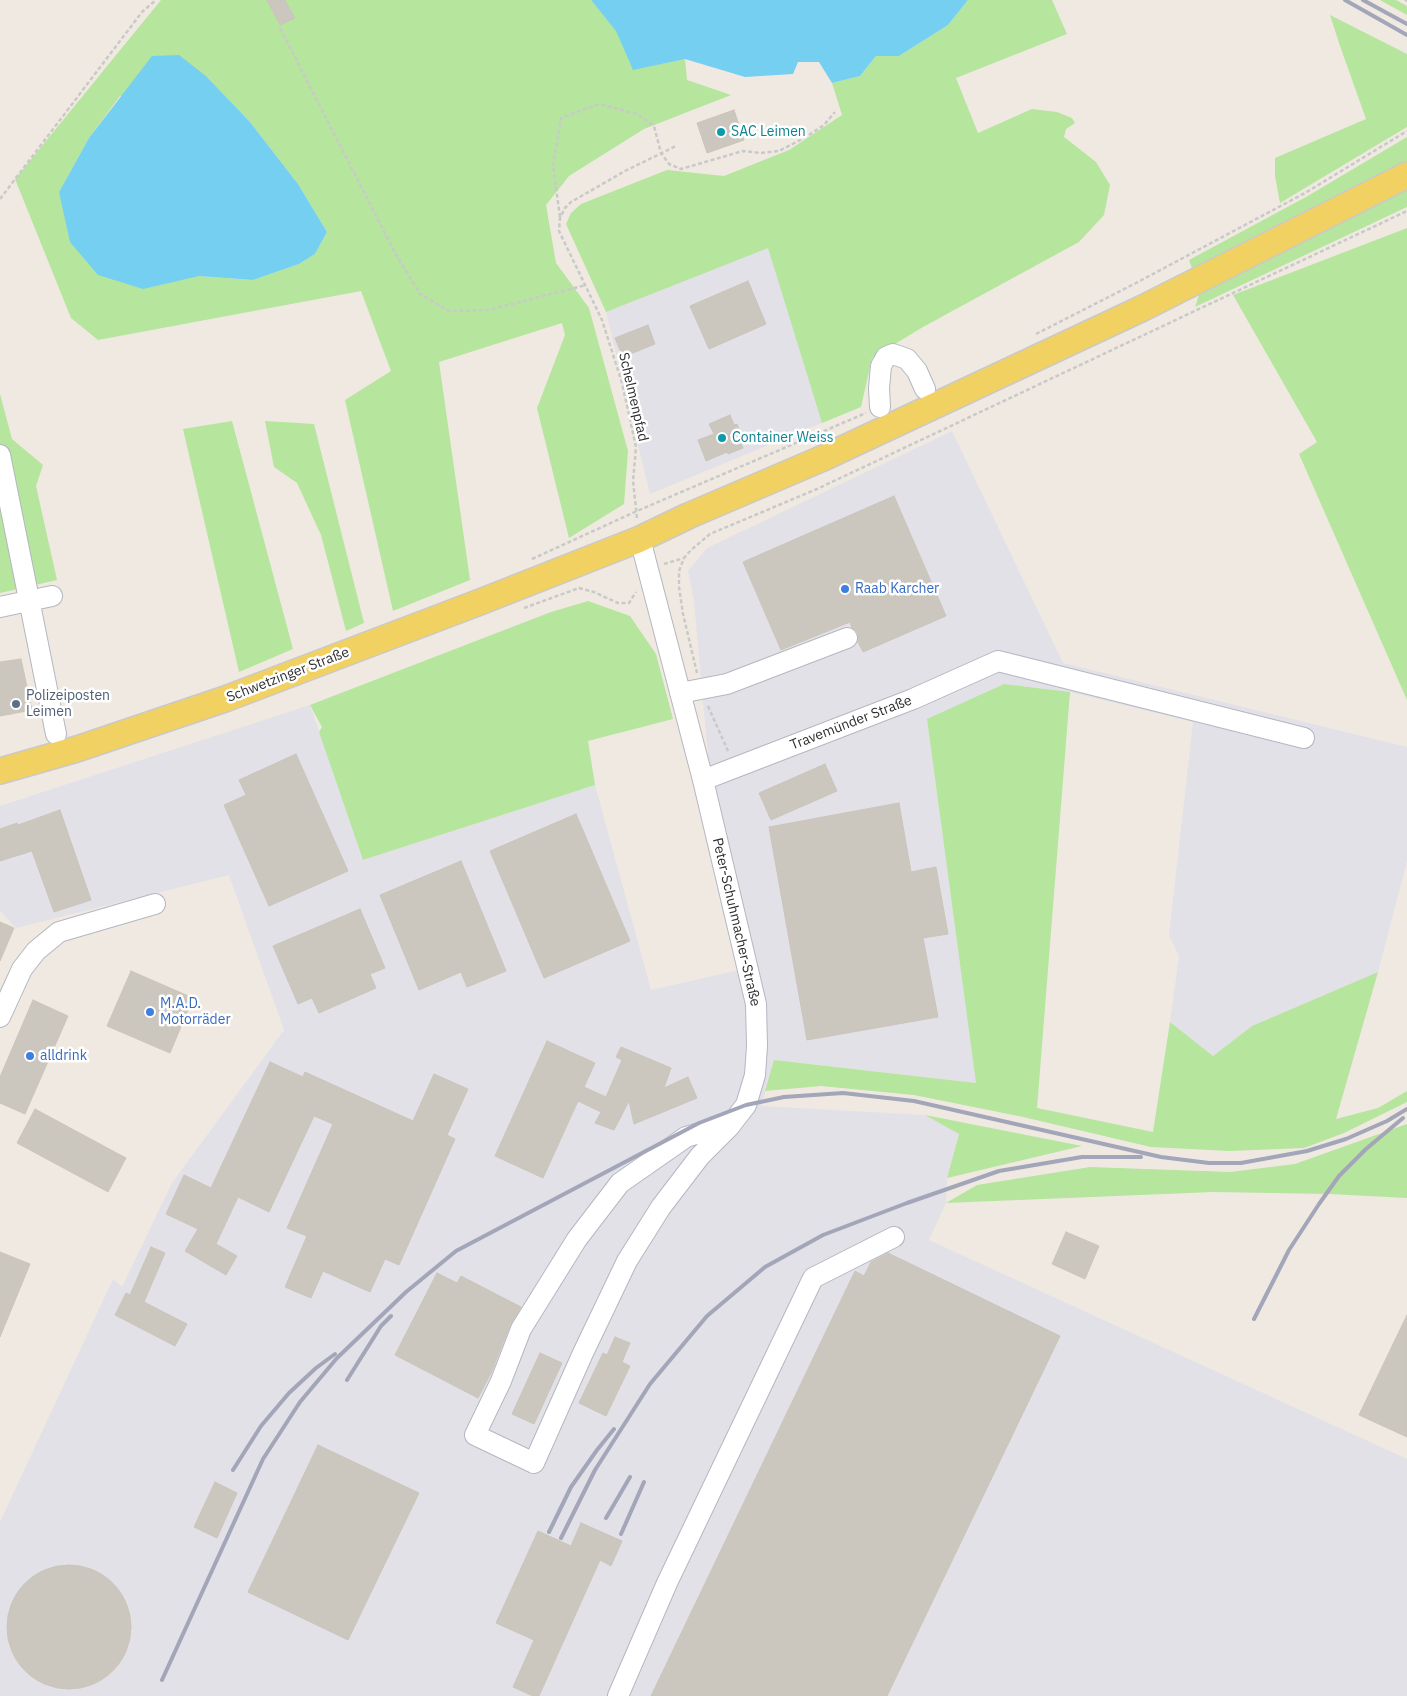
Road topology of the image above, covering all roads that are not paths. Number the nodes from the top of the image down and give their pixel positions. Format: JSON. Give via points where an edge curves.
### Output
{"nodes":[{"id":1,"x":1407,"y":175,"type":"edge"},
{"id":2,"x":925,"y":389,"type":"dead end"},
{"id":3,"x":880,"y":407,"type":"road end"},
{"id":4,"x":0,"y":455,"type":"edge"},
{"id":5,"x":640,"y":539,"type":"junction"},
{"id":6,"x":52,"y":596,"type":"dead end"},
{"id":7,"x":29,"y":600,"type":"junction"},
{"id":8,"x":0,"y":607,"type":"edge"},
{"id":9,"x":847,"y":638,"type":"dead end"},
{"id":10,"x":680,"y":693,"type":"junction"},
{"id":11,"x":56,"y":734,"type":"dead end"},
{"id":12,"x":1304,"y":738,"type":"dead end"},
{"id":13,"x":0,"y":772,"type":"edge"},
{"id":14,"x":703,"y":780,"type":"junction"},
{"id":15,"x":155,"y":904,"type":"dead end"},
{"id":16,"x":0,"y":1017,"type":"edge"},
{"id":17,"x":732,"y":1123,"type":"junction"},
{"id":18,"x":894,"y":1237,"type":"dead end"},
{"id":19,"x":618,"y":1696,"type":"edge"}],
"edges":[{"from":1,"to":5,"type":"main road","name":"Schwetzinger Straße","via":[[1132,313],[821,459]]},
{"from":2,"to":3,"type":"street","via":[[907,359],[892,354],[881,366]]},
{"from":4,"to":7,"type":"street"},
{"from":5,"to":10,"type":"street","name":"Peter-Schuhmacher-Straße"},
{"from":5,"to":13,"type":"main road","name":"Schwetzinger Straße","via":[[225,699]]},
{"from":6,"to":7,"type":"street"},
{"from":7,"to":8,"type":"street"},
{"from":7,"to":11,"type":"street"},
{"from":9,"to":10,"type":"street","via":[[727,684]]},
{"from":10,"to":14,"type":"street","name":"Peter-Schuhmacher-Straße"},
{"from":12,"to":14,"type":"street","name":"Travemünder Straße","via":[[998,661],[913,700]]},
{"from":14,"to":17,"type":"street","name":"Peter-Schuhmacher-Straße","via":[[756,1004],[755,1076],[746,1105]]},
{"from":15,"to":16,"type":"street","via":[[59,932],[36,951],[22,969]]},
{"from":17,"to":17,"type":"street","name":"Peter-Schuhmacher-Straße","via":[[700,1156],[661,1207],[627,1261],[534,1463],[475,1435],[521,1329],[577,1239],[620,1183],[686,1137]]},
{"from":18,"to":19,"type":"street","via":[[813,1278],[667,1584]]}]}
